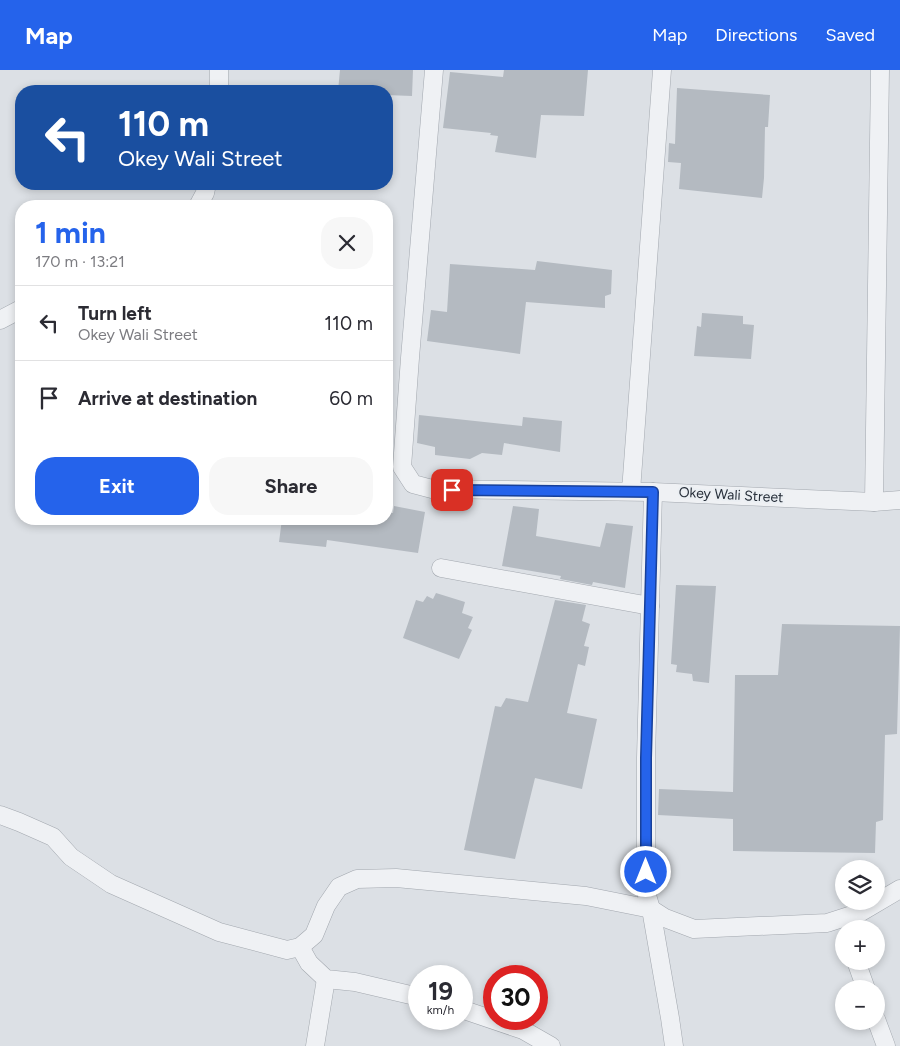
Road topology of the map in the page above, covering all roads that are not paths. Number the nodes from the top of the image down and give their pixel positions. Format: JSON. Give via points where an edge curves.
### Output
{"nodes":[{"id":1,"x":219,"y":70,"type":"edge"},
{"id":2,"x":434,"y":70,"type":"edge"},
{"id":3,"x":662,"y":70,"type":"edge"},
{"id":4,"x":880,"y":70,"type":"edge"},
{"id":5,"x":219,"y":85,"type":"edge"},
{"id":6,"x":15,"y":312,"type":"edge"},
{"id":7,"x":0,"y":320,"type":"edge"},
{"id":8,"x":632,"y":491,"type":"junction"},
{"id":9,"x":653,"y":492,"type":"junction"},
{"id":10,"x":900,"y":500,"type":"edge"},
{"id":11,"x":874,"y":502,"type":"junction"},
{"id":12,"x":441,"y":568,"type":"dead end"},
{"id":13,"x":650,"y":606,"type":"junction"},
{"id":14,"x":0,"y":816,"type":"edge"},
{"id":15,"x":900,"y":889,"type":"edge"},
{"id":16,"x":652,"y":909,"type":"junction"},
{"id":17,"x":848,"y":920,"type":"edge"},
{"id":18,"x":835,"y":924,"type":"edge"},
{"id":19,"x":300,"y":947,"type":"junction"},
{"id":20,"x":326,"y":979,"type":"junction"},
{"id":21,"x":408,"y":994,"type":"edge"},
{"id":22,"x":473,"y":1013,"type":"edge"},
{"id":23,"x":880,"y":1030,"type":"edge"},
{"id":24,"x":315,"y":1046,"type":"edge"},
{"id":25,"x":551,"y":1046,"type":"edge"},
{"id":26,"x":674,"y":1046,"type":"edge"},
{"id":27,"x":886,"y":1046,"type":"edge"}],
"edges":[{"from":1,"to":5,"type":"street"},
{"from":2,"to":8,"type":"street","name":"Okey Wali Street","via":[[402,466],[413,484],[432,489]]},
{"from":3,"to":8,"type":"street"},
{"from":4,"to":11,"type":"street"},
{"from":6,"to":7,"type":"street"},
{"from":8,"to":9,"type":"street","name":"Okey Wali Street"},
{"from":9,"to":11,"type":"street","name":"Okey Wali Street"},
{"from":9,"to":13,"type":"street"},
{"from":10,"to":11,"type":"street","name":"Okey Wali Street"},
{"from":12,"to":13,"type":"street"},
{"from":13,"to":16,"type":"street","via":[[646,892]]},
{"from":14,"to":19,"type":"street","via":[[53,838],[71,857],[111,884],[219,932],[287,950]]},
{"from":15,"to":17,"type":"street"},
{"from":16,"to":18,"type":"street","via":[[665,918],[694,929]]},
{"from":16,"to":19,"type":"street","via":[[586,896],[396,878],[357,879],[339,887],[326,906],[314,935]]},
{"from":16,"to":26,"type":"street"},
{"from":19,"to":20,"type":"street","via":[[309,963]]},
{"from":20,"to":21,"type":"street"},
{"from":20,"to":24,"type":"street"},
{"from":22,"to":25,"type":"street","via":[[523,1030]]},
{"from":23,"to":27,"type":"street"}]}
